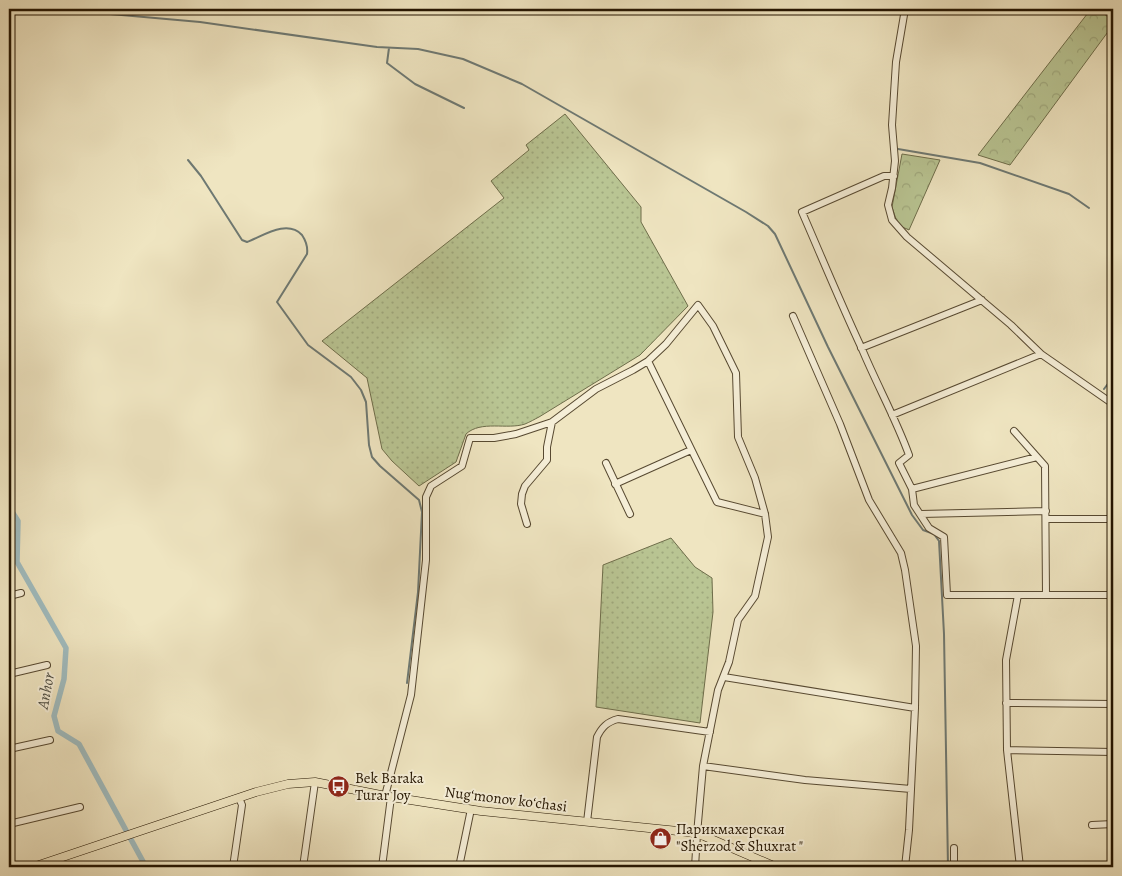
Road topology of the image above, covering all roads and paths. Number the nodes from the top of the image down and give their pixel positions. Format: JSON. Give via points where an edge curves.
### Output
{"nodes":[{"id":1,"x":904,"y":9,"type":"edge"},
{"id":2,"x":894,"y":176,"type":"junction"},
{"id":3,"x":982,"y":300,"type":"junction"},
{"id":4,"x":793,"y":316,"type":"dead end"},
{"id":5,"x":861,"y":348,"type":"junction"},
{"id":6,"x":1041,"y":354,"type":"junction"},
{"id":7,"x":648,"y":361,"type":"junction"},
{"id":8,"x":1113,"y":404,"type":"edge"},
{"id":9,"x":892,"y":415,"type":"junction"},
{"id":10,"x":552,"y":422,"type":"junction"},
{"id":11,"x":1014,"y":431,"type":"dead end"},
{"id":12,"x":691,"y":450,"type":"junction"},
{"id":13,"x":1037,"y":457,"type":"junction"},
{"id":14,"x":606,"y":463,"type":"dead end"},
{"id":15,"x":615,"y":484,"type":"junction"},
{"id":16,"x":912,"y":490,"type":"junction"},
{"id":17,"x":1046,"y":511,"type":"junction"},
{"id":18,"x":630,"y":514,"type":"dead end"},
{"id":19,"x":765,"y":514,"type":"junction"},
{"id":20,"x":921,"y":514,"type":"junction"},
{"id":21,"x":1046,"y":519,"type":"junction"},
{"id":22,"x":1113,"y":519,"type":"edge"},
{"id":23,"x":527,"y":524,"type":"dead end"},
{"id":24,"x":21,"y":593,"type":"dead end"},
{"id":25,"x":1018,"y":595,"type":"junction"},
{"id":26,"x":1046,"y":595,"type":"junction"},
{"id":27,"x":1113,"y":595,"type":"edge"},
{"id":28,"x":9,"y":596,"type":"edge"},
{"id":29,"x":46,"y":665,"type":"dead end"},
{"id":30,"x":9,"y":674,"type":"edge"},
{"id":31,"x":724,"y":677,"type":"junction"},
{"id":32,"x":1006,"y":704,"type":"junction"},
{"id":33,"x":1113,"y":704,"type":"edge"},
{"id":34,"x":915,"y":708,"type":"junction"},
{"id":35,"x":710,"y":732,"type":"junction"},
{"id":36,"x":50,"y":740,"type":"dead end"},
{"id":37,"x":9,"y":749,"type":"edge"},
{"id":38,"x":1007,"y":750,"type":"junction"},
{"id":39,"x":1113,"y":752,"type":"edge"},
{"id":40,"x":704,"y":766,"type":"junction"},
{"id":41,"x":315,"y":782,"type":"junction"},
{"id":42,"x":911,"y":789,"type":"junction"},
{"id":43,"x":388,"y":797,"type":"junction"},
{"id":44,"x":240,"y":798,"type":"junction"},
{"id":45,"x":80,"y":807,"type":"dead end"},
{"id":46,"x":471,"y":809,"type":"junction"},
{"id":47,"x":587,"y":822,"type":"junction"},
{"id":48,"x":9,"y":824,"type":"edge"},
{"id":49,"x":1113,"y":824,"type":"edge"},
{"id":50,"x":1092,"y":825,"type":"dead end"},
{"id":51,"x":697,"y":834,"type":"junction"},
{"id":52,"x":954,"y":848,"type":"dead end"},
{"id":53,"x":33,"y":867,"type":"edge"},
{"id":54,"x":233,"y":867,"type":"edge"},
{"id":55,"x":303,"y":867,"type":"edge"},
{"id":56,"x":382,"y":867,"type":"edge"},
{"id":57,"x":459,"y":867,"type":"edge"},
{"id":58,"x":695,"y":867,"type":"edge"},
{"id":59,"x":776,"y":867,"type":"edge"},
{"id":60,"x":905,"y":867,"type":"edge"},
{"id":61,"x":954,"y":867,"type":"edge"},
{"id":62,"x":1020,"y":867,"type":"edge"}],
"edges":[{"from":1,"to":2,"type":"street","via":[[896,62],[892,125]]},
{"from":2,"to":3,"type":"street","via":[[888,205],[895,225]]},
{"from":2,"to":5,"type":"street","via":[[884,176],[802,212]]},
{"from":3,"to":5,"type":"street"},
{"from":3,"to":6,"type":"street"},
{"from":4,"to":34,"type":"street","via":[[869,500],[901,553],[916,646]]},
{"from":5,"to":9,"type":"street"},
{"from":6,"to":8,"type":"street"},
{"from":6,"to":9,"type":"street"},
{"from":7,"to":10,"type":"street","via":[[596,390]]},
{"from":7,"to":12,"type":"street"},
{"from":7,"to":19,"type":"street","via":[[698,305],[713,326],[736,373],[738,437]]},
{"from":9,"to":16,"type":"street","via":[[909,455],[899,463]]},
{"from":10,"to":23,"type":"street","via":[[546,460],[522,494],[521,504]]},
{"from":10,"to":43,"type":"street","via":[[516,434],[470,438],[462,466],[436,482],[428,491],[425,504],[426,560],[411,695]]},
{"from":11,"to":13,"type":"street"},
{"from":12,"to":15,"type":"street"},
{"from":12,"to":19,"type":"street","via":[[718,502]]},
{"from":13,"to":16,"type":"street"},
{"from":13,"to":17,"type":"street","via":[[1045,466]]},
{"from":14,"to":15,"type":"street"},
{"from":15,"to":18,"type":"street"},
{"from":16,"to":20,"type":"street","via":[[914,504]]},
{"from":17,"to":20,"type":"street"},
{"from":17,"to":21,"type":"street"},
{"from":19,"to":31,"type":"street","via":[[767,545],[755,596],[738,620]]},
{"from":20,"to":25,"type":"street","via":[[929,528],[944,537],[947,595]]},
{"from":21,"to":22,"type":"street"},
{"from":21,"to":26,"type":"street"},
{"from":24,"to":28,"type":"street"},
{"from":25,"to":26,"type":"street"},
{"from":25,"to":32,"type":"street","via":[[1006,660]]},
{"from":26,"to":27,"type":"street"},
{"from":29,"to":30,"type":"street"},
{"from":31,"to":34,"type":"street"},
{"from":31,"to":35,"type":"street","via":[[718,690]]},
{"from":32,"to":33,"type":"street"},
{"from":32,"to":38,"type":"street"},
{"from":34,"to":42,"type":"street"},
{"from":35,"to":40,"type":"street"},
{"from":35,"to":47,"type":"street","via":[[618,719],[606,724],[597,737]]},
{"from":36,"to":37,"type":"street"},
{"from":38,"to":39,"type":"street"},
{"from":38,"to":62,"type":"street"},
{"from":40,"to":42,"type":"street","via":[[804,780]]},
{"from":40,"to":51,"type":"street"},
{"from":41,"to":43,"type":"main road","name":"Nugʻmonov koʻchasi"},
{"from":41,"to":44,"type":"main road","name":"Nugʻmonov koʻchasi","via":[[280,786]]},
{"from":41,"to":55,"type":"street"},
{"from":42,"to":60,"type":"street"},
{"from":43,"to":46,"type":"main road","name":"Nugʻmonov koʻchasi"},
{"from":43,"to":56,"type":"street"},
{"from":44,"to":53,"type":"main road","name":"Nugʻmonov koʻchasi"},
{"from":44,"to":54,"type":"street","via":[[242,805]]},
{"from":45,"to":48,"type":"street"},
{"from":46,"to":47,"type":"main road","name":"Nugʻmonov koʻchasi"},
{"from":46,"to":57,"type":"street"},
{"from":47,"to":51,"type":"main road","name":"Nugʻmonov koʻchasi"},
{"from":49,"to":50,"type":"street"},
{"from":51,"to":58,"type":"street"},
{"from":51,"to":59,"type":"main road","name":"Nugʻmonov koʻchasi"},
{"from":52,"to":61,"type":"street"}]}
